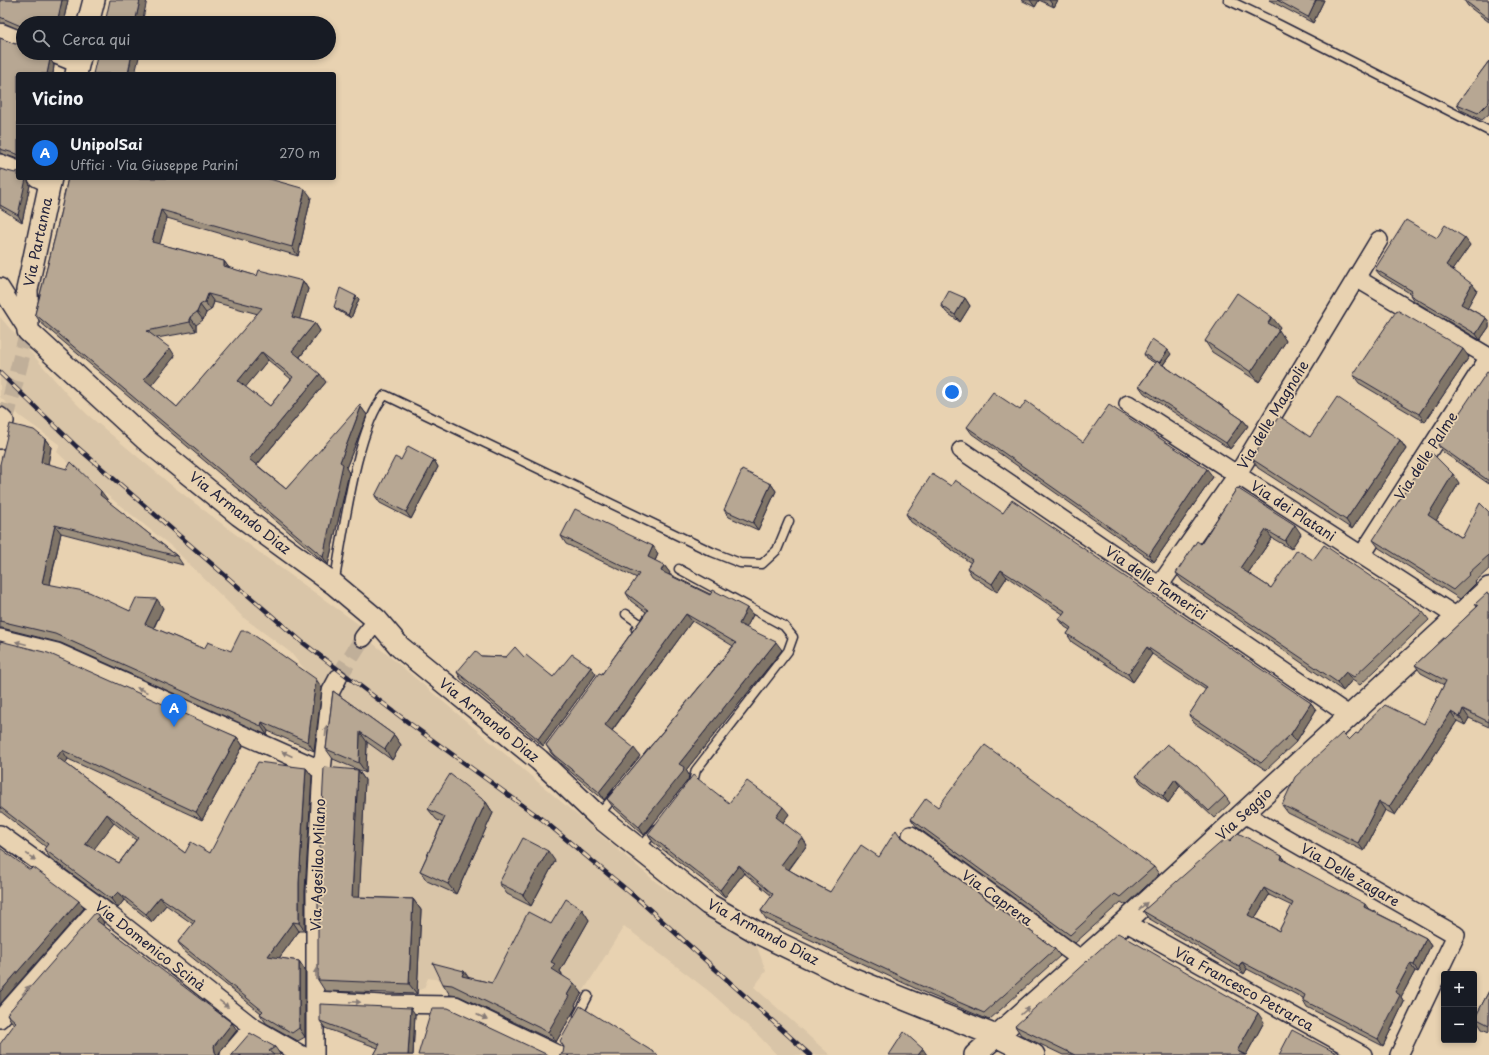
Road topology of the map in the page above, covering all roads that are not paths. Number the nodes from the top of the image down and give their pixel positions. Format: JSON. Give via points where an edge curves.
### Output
{"nodes":[{"id":1,"x":94,"y":0,"type":"edge"},
{"id":2,"x":1228,"y":0,"type":"edge"},
{"id":3,"x":90,"y":16,"type":"edge"},
{"id":4,"x":0,"y":32,"type":"edge"},
{"id":5,"x":16,"y":38,"type":"edge"},
{"id":6,"x":68,"y":60,"type":"edge"},
{"id":7,"x":78,"y":64,"type":"edge"},
{"id":8,"x":1489,"y":131,"type":"edge"},
{"id":9,"x":0,"y":163,"type":"edge"},
{"id":10,"x":16,"y":169,"type":"edge"},
{"id":11,"x":46,"y":180,"type":"edge"},
{"id":12,"x":1379,"y":240,"type":"dead end"},
{"id":13,"x":1356,"y":278,"type":"junction"},
{"id":14,"x":0,"y":287,"type":"edge"},
{"id":15,"x":28,"y":331,"type":"junction"},
{"id":16,"x":1489,"y":357,"type":"edge"},
{"id":17,"x":1128,"y":404,"type":"dead end"},
{"id":18,"x":2,"y":419,"type":"tunnel mouth"},
{"id":19,"x":0,"y":440,"type":"edge"},
{"id":20,"x":961,"y":450,"type":"dead end"},
{"id":21,"x":1237,"y":475,"type":"junction"},
{"id":22,"x":789,"y":521,"type":"dead end"},
{"id":23,"x":1362,"y":556,"type":"junction"},
{"id":24,"x":679,"y":569,"type":"dead end"},
{"id":25,"x":334,"y":584,"type":"junction"},
{"id":26,"x":1160,"y":586,"type":"junction"},
{"id":27,"x":1489,"y":588,"type":"edge"},
{"id":28,"x":626,"y":614,"type":"dead end"},
{"id":29,"x":1457,"y":617,"type":"junction"},
{"id":30,"x":377,"y":620,"type":"junction"},
{"id":31,"x":631,"y":637,"type":"edge"},
{"id":32,"x":0,"y":638,"type":"edge"},
{"id":33,"x":363,"y":638,"type":"tunnel mouth"},
{"id":34,"x":338,"y":678,"type":"tunnel mouth"},
{"id":35,"x":1350,"y":716,"type":"junction"},
{"id":36,"x":322,"y":770,"type":"junction"},
{"id":37,"x":622,"y":786,"type":"edge"},
{"id":38,"x":684,"y":794,"type":"edge"},
{"id":39,"x":1244,"y":814,"type":"junction"},
{"id":40,"x":598,"y":816,"type":"junction"},
{"id":41,"x":664,"y":819,"type":"edge"},
{"id":42,"x":0,"y":834,"type":"edge"},
{"id":43,"x":911,"y":835,"type":"dead end"},
{"id":44,"x":639,"y":850,"type":"junction"},
{"id":45,"x":99,"y":906,"type":"junction"},
{"id":46,"x":1125,"y":922,"type":"junction"},
{"id":47,"x":1082,"y":960,"type":"junction"},
{"id":48,"x":588,"y":996,"type":"dead end"},
{"id":49,"x":316,"y":1000,"type":"junction"},
{"id":50,"x":0,"y":1020,"type":"edge"},
{"id":51,"x":575,"y":1021,"type":"edge"},
{"id":52,"x":253,"y":1026,"type":"junction"},
{"id":53,"x":996,"y":1036,"type":"junction"},
{"id":54,"x":558,"y":1051,"type":"edge"},
{"id":55,"x":229,"y":1055,"type":"edge"},
{"id":56,"x":302,"y":1055,"type":"edge"},
{"id":57,"x":316,"y":1055,"type":"edge"},
{"id":58,"x":975,"y":1055,"type":"edge"},
{"id":59,"x":1034,"y":1055,"type":"edge"},
{"id":60,"x":1363,"y":1055,"type":"edge"},
{"id":61,"x":1399,"y":1055,"type":"edge"}],
"edges":[{"from":1,"to":3,"type":"street"},
{"from":2,"to":8,"type":"lane"},
{"from":4,"to":5,"type":"street"},
{"from":6,"to":7,"type":"street"},
{"from":9,"to":10,"type":"street"},
{"from":11,"to":15,"type":"street","name":"Via Partanna","via":[[27,290]]},
{"from":12,"to":13,"type":"street","name":"Via delle Magnolie"},
{"from":13,"to":16,"type":"street"},
{"from":13,"to":21,"type":"street","name":"Via delle Magnolie"},
{"from":14,"to":15,"type":"street"},
{"from":15,"to":25,"type":"street","name":"Via Armando Diaz","via":[[145,438],[239,514]]},
{"from":16,"to":23,"type":"street","name":"Via delle Palme"},
{"from":17,"to":21,"type":"street","name":"Via dei Platani"},
{"from":18,"to":19,"type":"street"},
{"from":20,"to":26,"type":"street","name":"Via delle Tamerici"},
{"from":21,"to":23,"type":"street","name":"Via dei Platani"},
{"from":21,"to":26,"type":"street","name":"Via delle Magnolie"},
{"from":22,"to":25,"type":"lane","via":[[777,550],[762,564],[740,563],[712,552],[385,395],[376,410],[358,459]]},
{"from":23,"to":29,"type":"street","name":"Via dei Platani"},
{"from":24,"to":38,"type":"lane","via":[[784,626],[793,637],[788,651],[696,770],[693,782]]},
{"from":25,"to":30,"type":"street","name":"Via Armando Diaz"},
{"from":26,"to":35,"type":"street","name":"Via delle Tamerici"},
{"from":27,"to":29,"type":"street","name":"Via Seggio"},
{"from":28,"to":31,"type":"lane","via":[[640,624]]},
{"from":29,"to":35,"type":"street","name":"Via Seggio"},
{"from":30,"to":33,"type":"street"},
{"from":30,"to":40,"type":"street","name":"Via Armando Diaz","via":[[400,647],[541,757]]},
{"from":36,"to":32,"type":"street","one_way":true,"via":[[57,652]]},
{"from":36,"to":34,"type":"street","name":"Via Agesilao Milano","one_way":true,"via":[[331,691]]},
{"from":35,"to":39,"type":"street","name":"Via Seggio"},
{"from":49,"to":36,"type":"street","name":"Via Agesilao Milano","one_way":true,"via":[[315,892]]},
{"from":37,"to":40,"type":"lane"},
{"from":46,"to":39,"type":"street","name":"Via Seggio","one_way":true},
{"from":39,"to":61,"type":"street","name":"Via Delle zagare","via":[[1456,935]]},
{"from":40,"to":44,"type":"street","name":"Via Armando Diaz"},
{"from":41,"to":44,"type":"lane"},
{"from":42,"to":45,"type":"street","name":"Via Domenico Scinà","one_way":true},
{"from":43,"to":47,"type":"street","name":"Via Caprera"},
{"from":44,"to":53,"type":"street","name":"Via Armando Diaz","via":[[708,904],[760,934],[850,977]]},
{"from":50,"to":45,"type":"street","one_way":true},
{"from":45,"to":52,"type":"street","name":"Via Domenico Scinà","one_way":true},
{"from":46,"to":47,"type":"street","name":"Via Seggio"},
{"from":46,"to":60,"type":"street","name":"Via Francesco Petrarca"},
{"from":53,"to":47,"type":"street","name":"Via Seggio","one_way":true},
{"from":48,"to":51,"type":"lane"},
{"from":49,"to":54,"type":"street","one_way":true,"via":[[455,1005]]},
{"from":49,"to":57,"type":"street","name":"Via Agesilao Milano"},
{"from":52,"to":55,"type":"street"},
{"from":52,"to":56,"type":"street","name":"Via Domenico Scinà"},
{"from":53,"to":58,"type":"street","name":"Via Seggio"},
{"from":53,"to":59,"type":"street","name":"Via Armando Diaz"}]}
